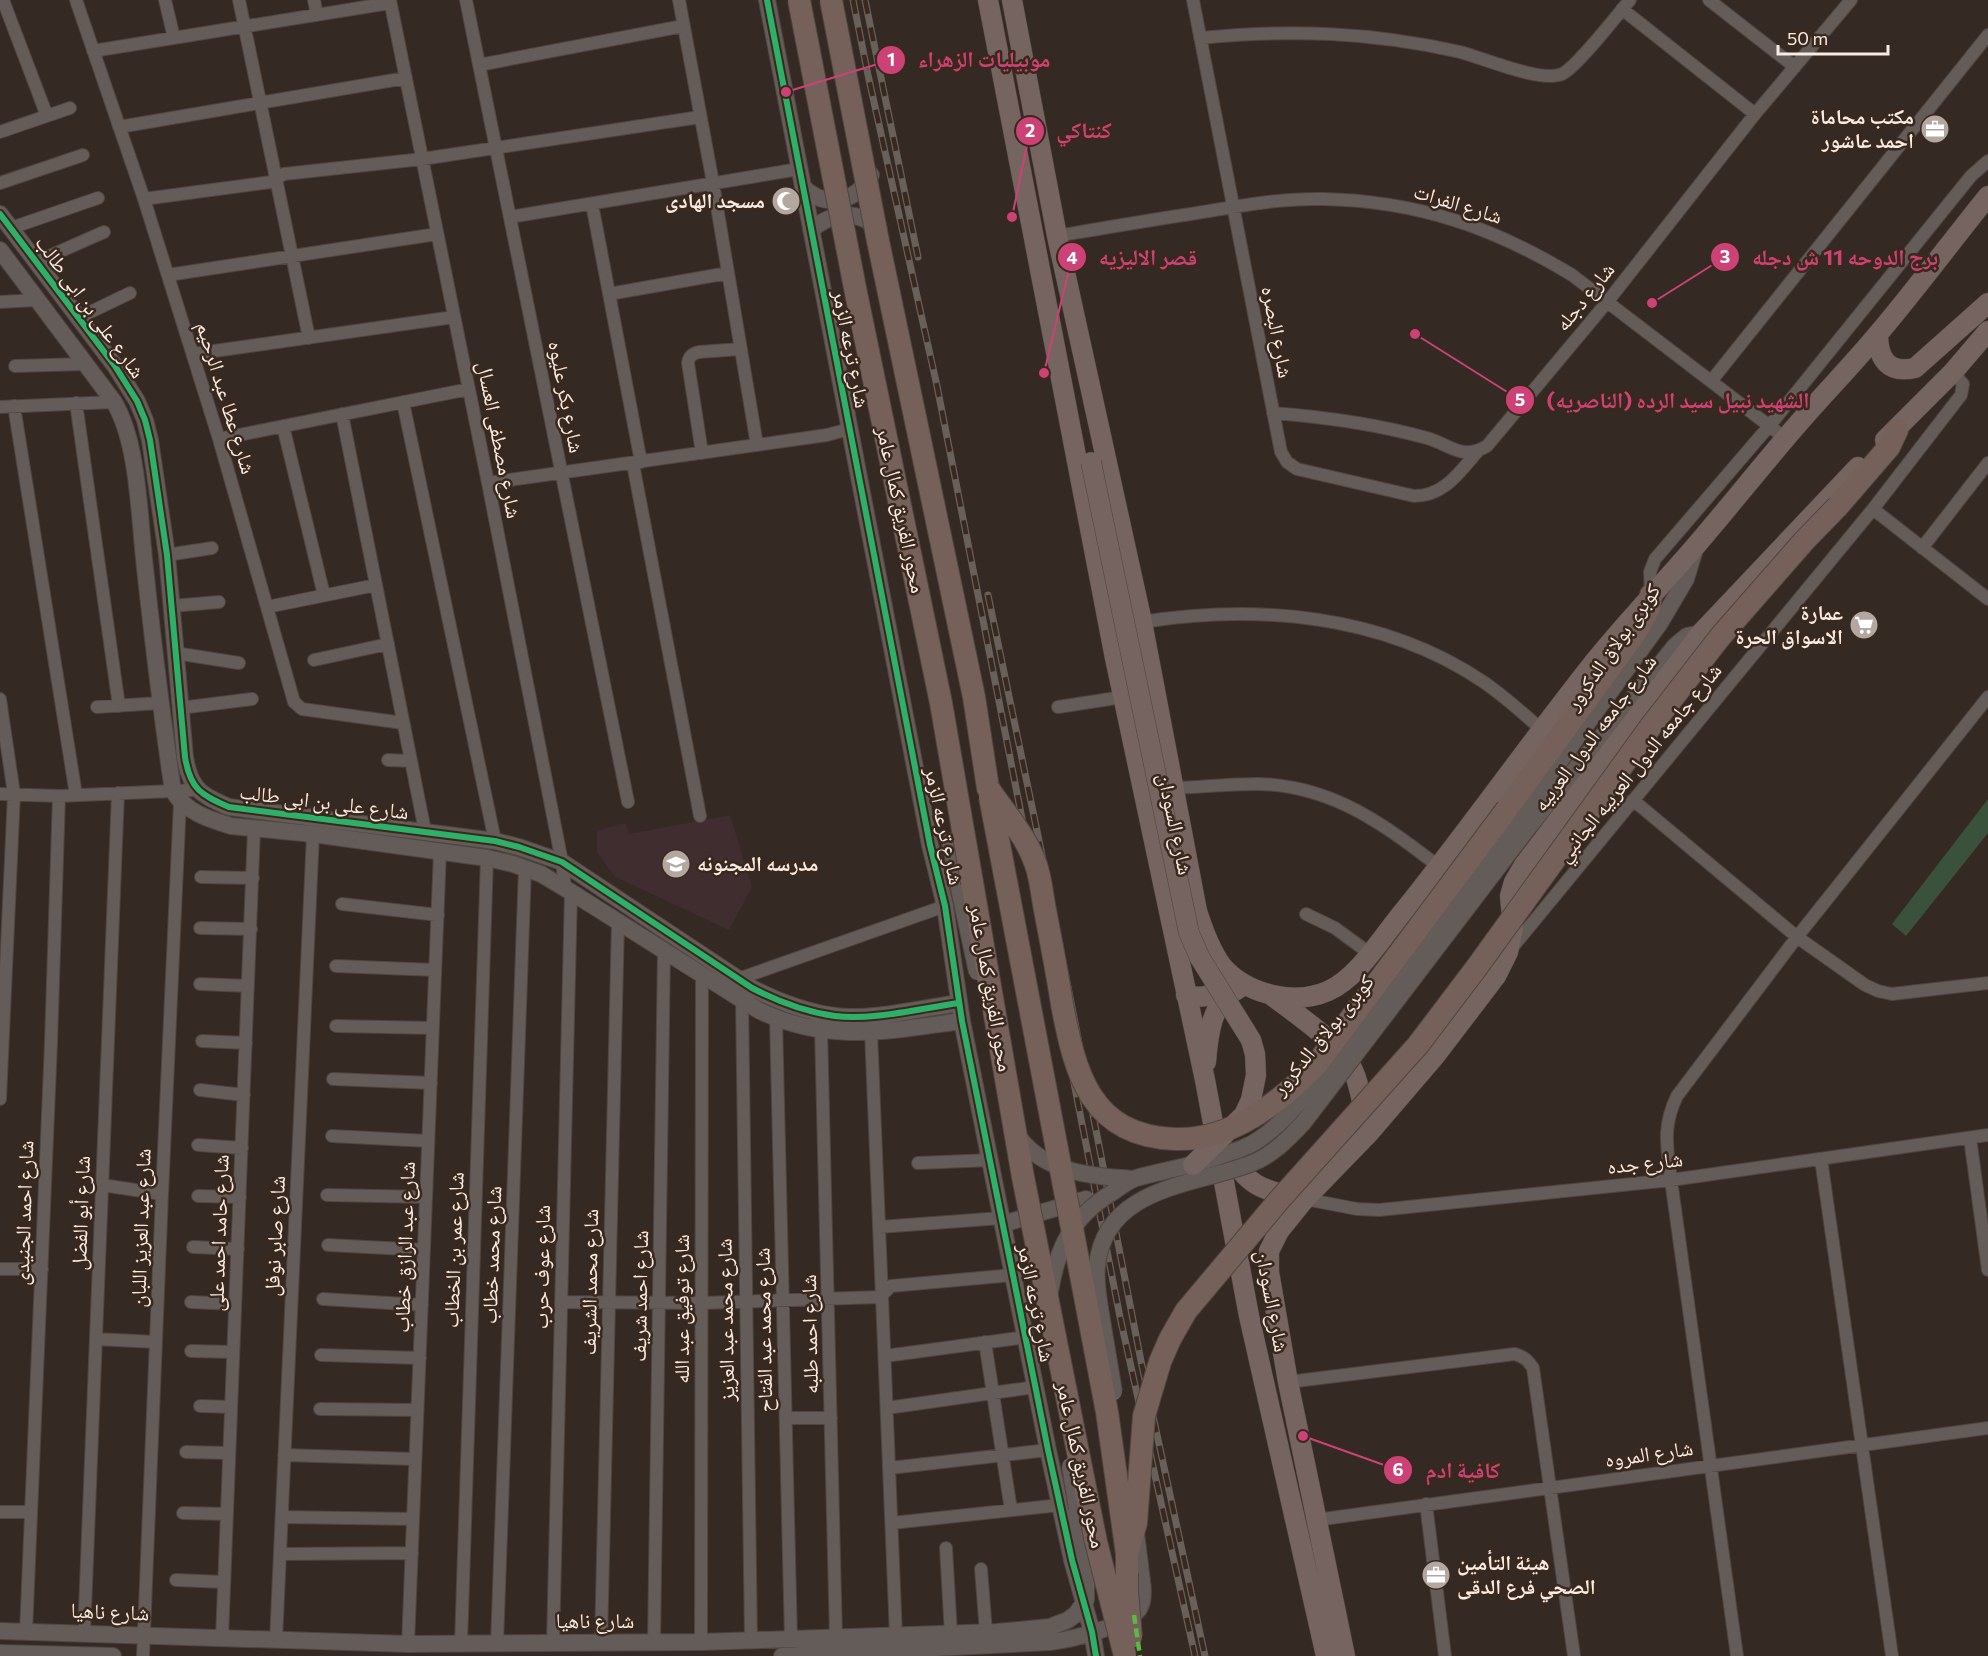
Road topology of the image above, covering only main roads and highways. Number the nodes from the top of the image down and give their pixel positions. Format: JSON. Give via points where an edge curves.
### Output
{"nodes":[{"id":1,"x":799,"y":0,"type":"edge"},
{"id":2,"x":831,"y":0,"type":"edge"},
{"id":3,"x":988,"y":0,"type":"edge"},
{"id":4,"x":1012,"y":0,"type":"edge"},
{"id":5,"x":1988,"y":196,"type":"edge"},
{"id":6,"x":1988,"y":303,"type":"edge"},
{"id":7,"x":1988,"y":331,"type":"edge"},
{"id":8,"x":1878,"y":334,"type":"junction"},
{"id":9,"x":1065,"y":405,"type":"junction"},
{"id":10,"x":1897,"y":430,"type":"junction"},
{"id":11,"x":1651,"y":594,"type":"junction"},
{"id":12,"x":988,"y":788,"type":"junction"},
{"id":13,"x":1227,"y":972,"type":"junction"},
{"id":14,"x":1246,"y":985,"type":"junction"},
{"id":15,"x":1186,"y":995,"type":"junction"},
{"id":16,"x":1271,"y":995,"type":"junction"},
{"id":17,"x":1205,"y":1080,"type":"junction"},
{"id":18,"x":1213,"y":1120,"type":"junction"},
{"id":19,"x":1369,"y":1133,"type":"junction"},
{"id":20,"x":1193,"y":1165,"type":"road end"},
{"id":21,"x":1305,"y":1199,"type":"junction"},
{"id":22,"x":1133,"y":1560,"type":"junction"},
{"id":23,"x":1125,"y":1656,"type":"edge"},
{"id":24,"x":1134,"y":1656,"type":"edge"},
{"id":25,"x":1326,"y":1656,"type":"edge"},
{"id":26,"x":1345,"y":1656,"type":"edge"}],
"edges":[{"from":1,"to":23,"type":"highway","name":"محور الفريق كمال عامر","bridge":true,"via":[[943,714],[1027,1200],[1096,1542]]},
{"from":2,"to":12,"type":"highway","name":"محور الفريق كمال عامر","bridge":true,"via":[[974,697]]},
{"from":3,"to":9,"type":"main road","name":"شارع السودان"},
{"from":4,"to":13,"type":"main road","name":"شارع السودان","via":[[1057,236],[1142,622],[1197,911],[1214,953]]},
{"from":5,"to":8,"type":"main road","name":"شارع جامعه الدول العربيه"},
{"from":6,"to":8,"type":"main road","via":[[1915,368],[1899,370],[1886,363],[1879,352]]},
{"from":7,"to":10,"type":"main road","name":"شارع جامعه الدول العربيه"},
{"from":8,"to":11,"type":"main road","name":"شارع جامعه الدول العربيه"},
{"from":9,"to":15,"type":"main road","name":"شارع السودان"},
{"from":9,"to":20,"type":"main road","bridge":true,"via":[[1082,428],[1092,462],[1189,933],[1210,976],[1243,1025],[1255,1054],[1254,1089],[1244,1115]]},
{"from":10,"to":19,"type":"main road","name":"شارع جامعه الدول العربيه","via":[[1701,633],[1524,865],[1510,896],[1513,929],[1508,952],[1496,976]]},
{"from":10,"to":22,"type":"highway","bridge":true,"via":[[1889,447],[1706,655],[1418,1045],[1186,1311],[1160,1362],[1144,1416]]},
{"from":11,"to":12,"type":"highway","bridge":true,"via":[[1649,608],[1636,632],[1518,819],[1316,1065],[1269,1107],[1234,1127],[1198,1138],[1173,1139],[1123,1126],[1097,1105],[1082,1082],[1069,1041],[1037,867],[1024,839]]},
{"from":11,"to":16,"type":"main road","name":"شارع جامعه الدول العربيه","via":[[1349,977],[1326,992],[1298,998]]},
{"from":12,"to":22,"type":"highway","name":"محور الفريق كمال عامر","bridge":true},
{"from":13,"to":14,"type":"main road","name":"شارع السودان"},
{"from":13,"to":15,"type":"main road","via":[[1213,994]]},
{"from":14,"to":16,"type":"main road","name":"شارع جامعه الدول العربيه"},
{"from":14,"to":17,"type":"main road","via":[[1219,1005],[1207,1043]]},
{"from":15,"to":17,"type":"main road","name":"شارع السودان"},
{"from":16,"to":19,"type":"main road","via":[[1348,1061]]},
{"from":17,"to":18,"type":"main road","name":"شارع السودان"},
{"from":18,"to":21,"type":"main road","via":[[1232,1158],[1256,1186]]},
{"from":18,"to":25,"type":"main road","name":"شارع السودان","via":[[1250,1316]]},
{"from":19,"to":21,"type":"main road","name":"شارع جامعه الدول العربيه"},
{"from":21,"to":26,"type":"main road","name":"شارع السودان","via":[[1279,1231],[1269,1251],[1269,1272]]},
{"from":22,"to":24,"type":"highway","name":"محور الفريق كمال عامر","bridge":true,"via":[[1127,1592]]}]}
